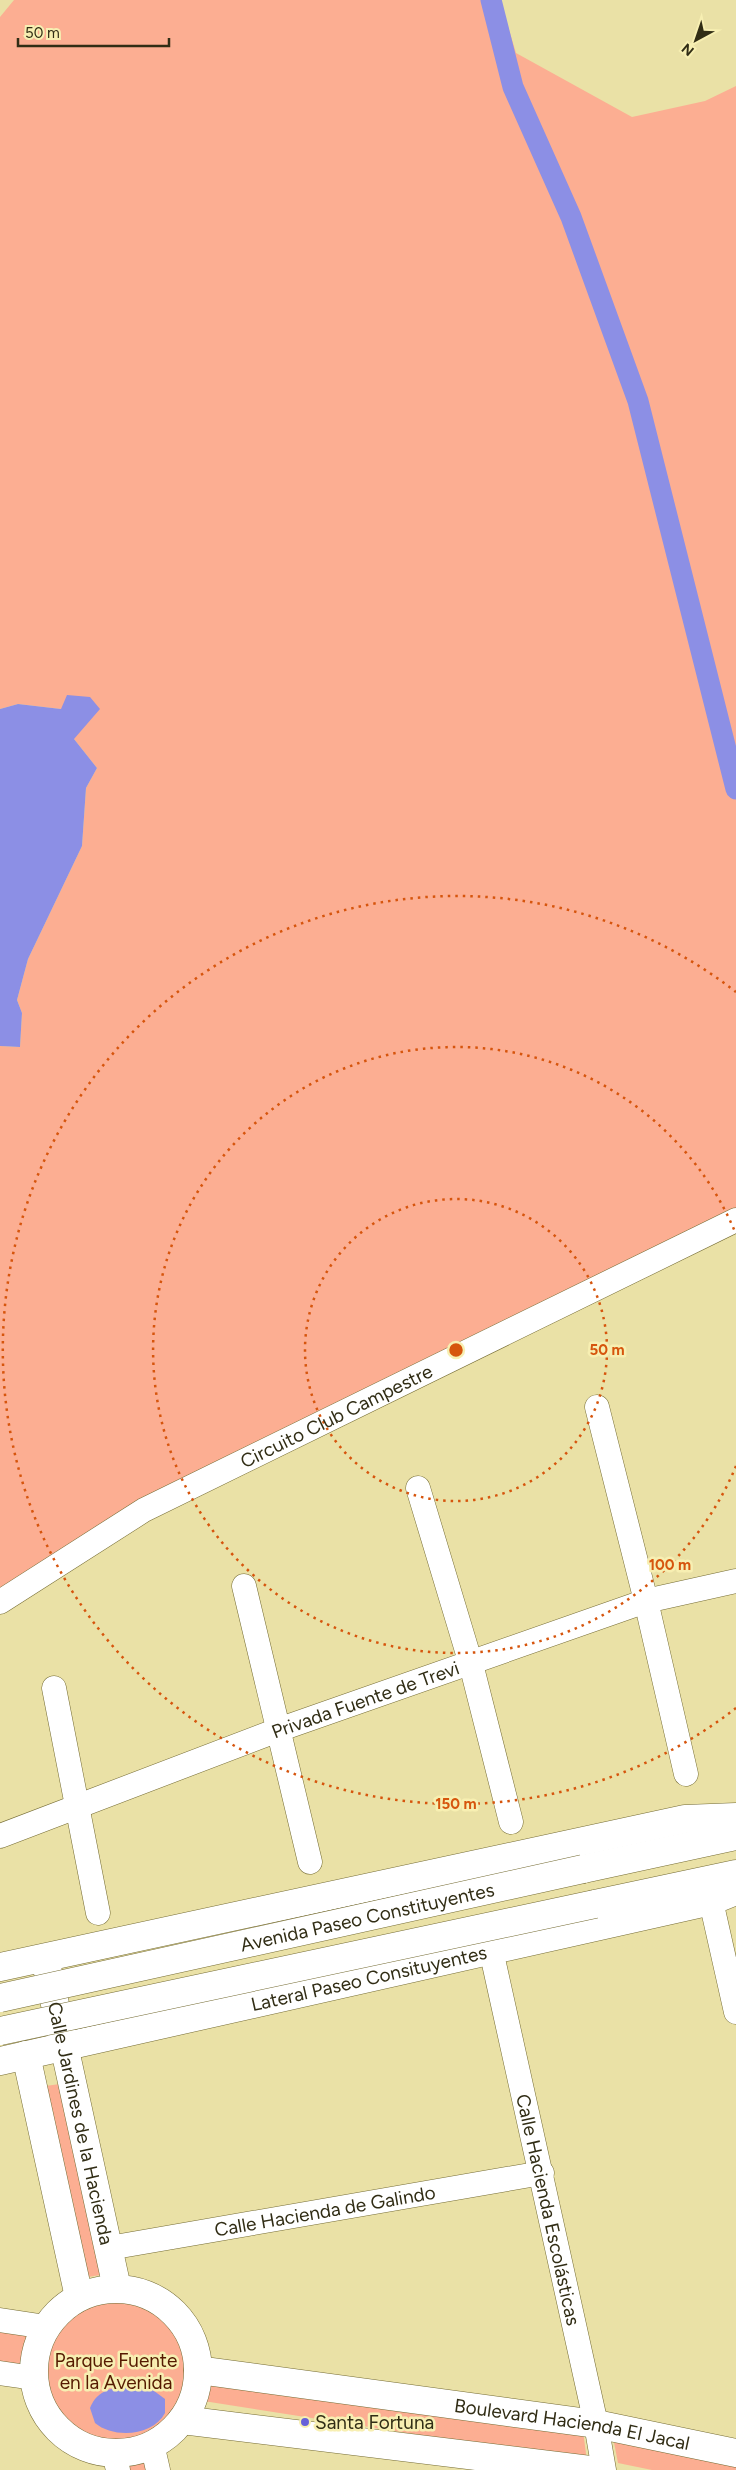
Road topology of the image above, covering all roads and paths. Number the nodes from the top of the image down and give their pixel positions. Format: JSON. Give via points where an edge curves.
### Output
{"nodes":[{"id":1,"x":736,"y":1220,"type":"edge"},
{"id":2,"x":597,"y":1407,"type":"dead end"},
{"id":3,"x":418,"y":1488,"type":"dead end"},
{"id":4,"x":736,"y":1581,"type":"edge"},
{"id":5,"x":244,"y":1586,"type":"dead end"},
{"id":6,"x":646,"y":1601,"type":"junction"},
{"id":7,"x":0,"y":1602,"type":"edge"},
{"id":8,"x":471,"y":1664,"type":"junction"},
{"id":9,"x":54,"y":1688,"type":"dead end"},
{"id":10,"x":278,"y":1730,"type":"junction"},
{"id":11,"x":686,"y":1774,"type":"dead end"},
{"id":12,"x":78,"y":1808,"type":"junction"},
{"id":13,"x":736,"y":1817,"type":"edge"},
{"id":14,"x":511,"y":1822,"type":"dead end"},
{"id":15,"x":0,"y":1836,"type":"edge"},
{"id":16,"x":736,"y":1836,"type":"edge"},
{"id":17,"x":310,"y":1862,"type":"dead end"},
{"id":18,"x":736,"y":1874,"type":"edge"},
{"id":19,"x":736,"y":1892,"type":"edge"},
{"id":20,"x":711,"y":1901,"type":"junction"},
{"id":21,"x":98,"y":1913,"type":"dead end"},
{"id":22,"x":491,"y":1950,"type":"junction"},
{"id":23,"x":45,"y":1957,"type":"junction"},
{"id":24,"x":0,"y":1967,"type":"edge"},
{"id":25,"x":0,"y":1998,"type":"edge"},
{"id":26,"x":736,"y":2012,"type":"edge"},
{"id":27,"x":0,"y":2031,"type":"edge"},
{"id":28,"x":64,"y":2047,"type":"junction"},
{"id":29,"x":13,"y":2058,"type":"edge"},
{"id":30,"x":542,"y":2173,"type":"junction"},
{"id":31,"x":109,"y":2248,"type":"junction"},
{"id":32,"x":117,"y":2288,"type":"junction"},
{"id":33,"x":78,"y":2297,"type":"junction"},
{"id":34,"x":0,"y":2320,"type":"edge"},
{"id":35,"x":46,"y":2327,"type":"junction"},
{"id":36,"x":198,"y":2370,"type":"junction"},
{"id":37,"x":0,"y":2373,"type":"edge"},
{"id":38,"x":34,"y":2378,"type":"junction"},
{"id":39,"x":182,"y":2420,"type":"junction"},
{"id":40,"x":596,"y":2424,"type":"junction"},
{"id":41,"x":736,"y":2453,"type":"edge"},
{"id":42,"x":155,"y":2457,"type":"edge"},
{"id":43,"x":116,"y":2461,"type":"edge"},
{"id":44,"x":590,"y":2470,"type":"edge"},
{"id":45,"x":604,"y":2470,"type":"edge"}],
"edges":[{"from":1,"to":7,"type":"street","name":"Circuito Club Campestre","via":[[144,1510]]},
{"from":2,"to":6,"type":"street"},
{"from":3,"to":8,"type":"street"},
{"from":4,"to":6,"type":"street","name":"Privada Fuente de Trevi"},
{"from":5,"to":10,"type":"street"},
{"from":6,"to":8,"type":"street","name":"Privada Fuente de Trevi"},
{"from":6,"to":11,"type":"street"},
{"from":8,"to":10,"type":"street","name":"Privada Fuente de Trevi"},
{"from":8,"to":14,"type":"street"},
{"from":9,"to":12,"type":"street"},
{"from":10,"to":12,"type":"street","name":"Privada Fuente de Trevi"},
{"from":10,"to":17,"type":"street"},
{"from":12,"to":15,"type":"street","name":"Privada Fuente de Trevi"},
{"from":12,"to":21,"type":"street"},
{"from":13,"to":23,"type":"main road","via":[[685,1819]]},
{"from":16,"to":25,"type":"main road","name":"Avenida Paseo Constituyentes","bridge":true},
{"from":18,"to":27,"type":"main road","name":"Avenida Paseo Constituyentes","bridge":true},
{"from":19,"to":20,"type":"main road","name":"Lateral Paseo Consituyentes"},
{"from":20,"to":22,"type":"main road","name":"Lateral Paseo Consituyentes"},
{"from":20,"to":26,"type":"street"},
{"from":22,"to":28,"type":"main road","name":"Lateral Paseo Consituyentes"},
{"from":22,"to":30,"type":"street","name":"Calle Hacienda Escolásticas"},
{"from":23,"to":24,"type":"main road"},
{"from":23,"to":28,"type":"main road","name":"Calle Jardines de la Hacienda"},
{"from":28,"to":29,"type":"main road","name":"Lateral Paseo Consituyentes"},
{"from":28,"to":31,"type":"main road","name":"Calle Jardines de la Hacienda"},
{"from":29,"to":33,"type":"main road","name":"Calle Jardines de la Hacienda"},
{"from":30,"to":31,"type":"street","name":"Calle Hacienda de Galindo"},
{"from":30,"to":40,"type":"street","name":"Calle Hacienda Escolásticas"},
{"from":31,"to":32,"type":"main road","name":"Calle Jardines de la Hacienda"},
{"from":32,"to":33,"type":"main road"},
{"from":32,"to":36,"type":"main road","via":[[152,2297],[176,2315],[192,2341]]},
{"from":33,"to":35,"type":"main road","via":[[60,2310]]},
{"from":34,"to":35,"type":"street"},
{"from":35,"to":38,"type":"main road","via":[[36,2351]]},
{"from":36,"to":39,"type":"main road","via":[[194,2396]]},
{"from":36,"to":40,"type":"main road","name":"Boulevard Hacienda El Jacal"},
{"from":37,"to":38,"type":"street"},
{"from":38,"to":43,"type":"main road","via":[[42,2405],[58,2428],[81,2445]]},
{"from":39,"to":42,"type":"main road"},
{"from":39,"to":44,"type":"main road"},
{"from":40,"to":41,"type":"main road","name":"Boulevard Hacienda El Jacal"},
{"from":40,"to":45,"type":"street","name":"Calle Hacienda Escolásticas"},
{"from":42,"to":43,"type":"main road","via":[[134,2451]]}]}
